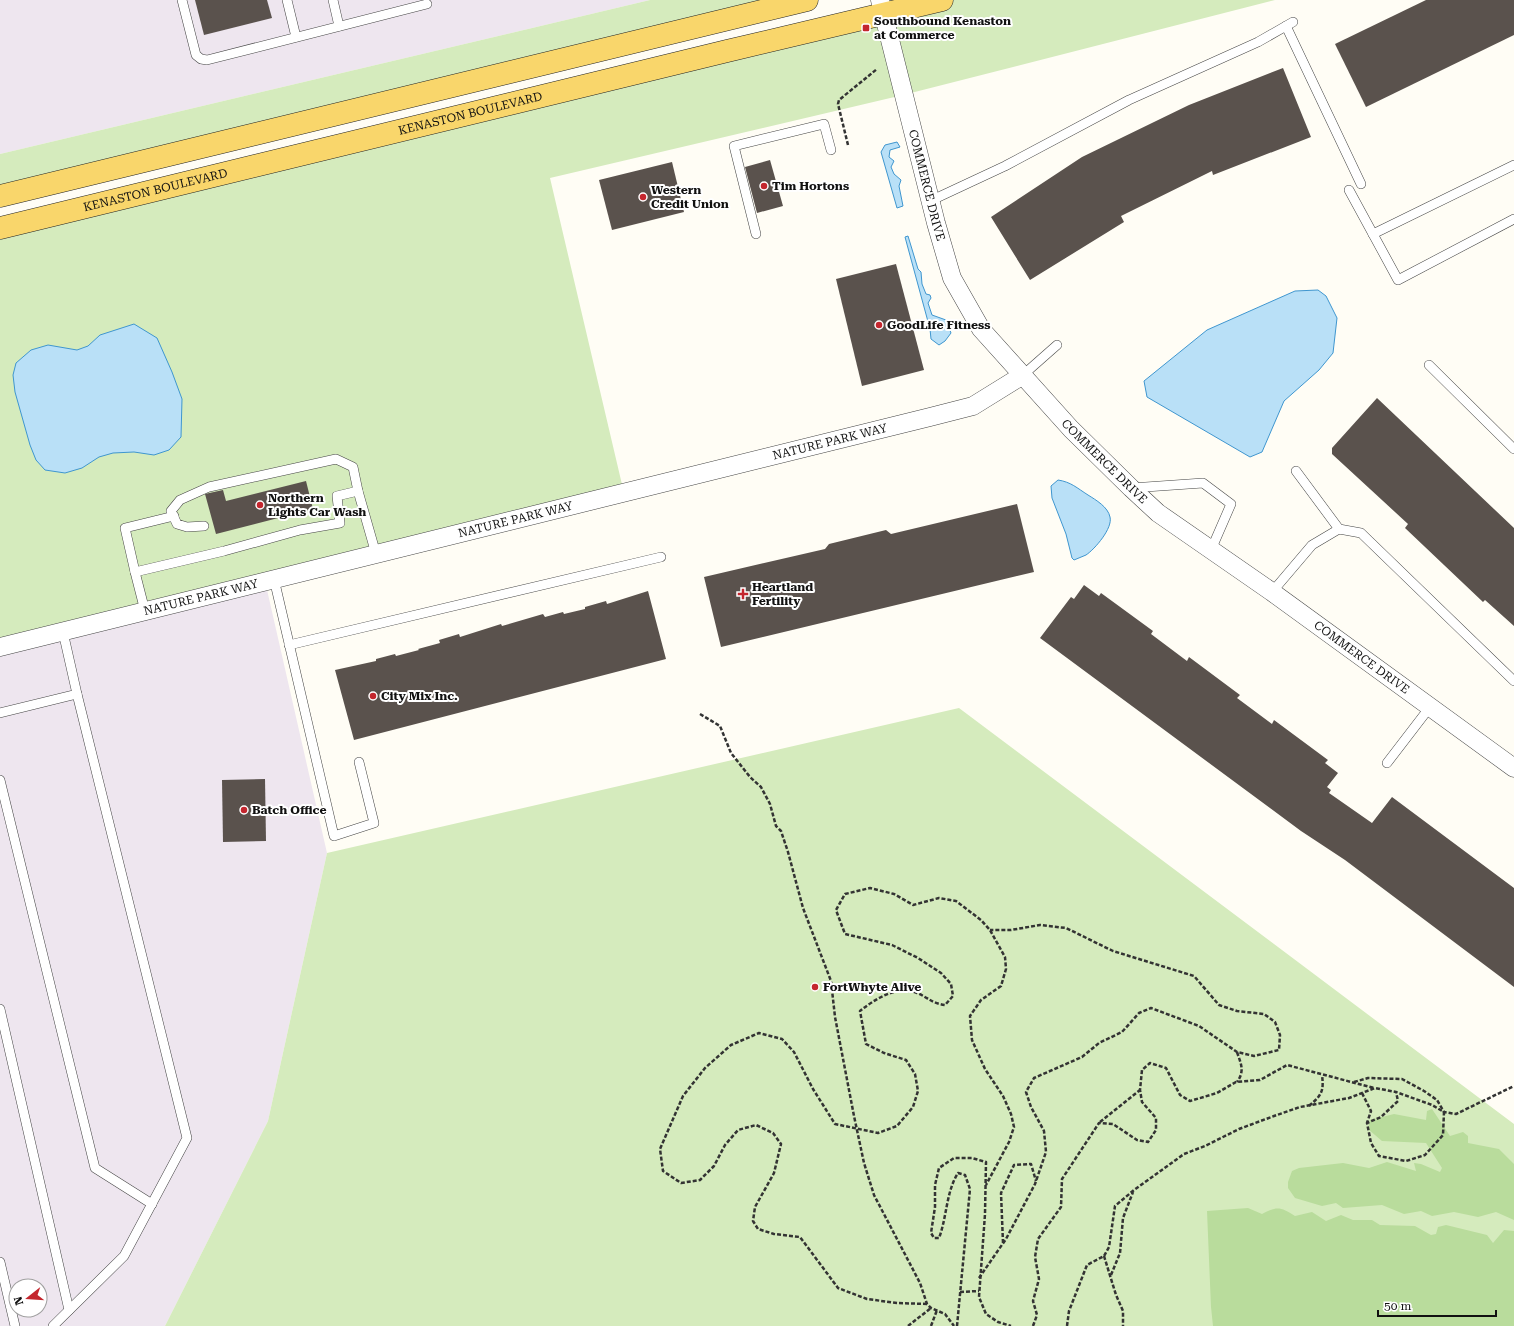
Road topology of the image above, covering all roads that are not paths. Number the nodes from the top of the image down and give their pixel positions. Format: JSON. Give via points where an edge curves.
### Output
{"nodes":[{"id":1,"x":182,"y":0,"type":"edge"},
{"id":2,"x":287,"y":0,"type":"edge"},
{"id":3,"x":333,"y":0,"type":"edge"},
{"id":4,"x":807,"y":0,"type":"edge"},
{"id":5,"x":942,"y":0,"type":"edge"},
{"id":6,"x":427,"y":4,"type":"dead end"},
{"id":7,"x":881,"y":7,"type":"edge"},
{"id":8,"x":339,"y":26,"type":"junction"},
{"id":9,"x":296,"y":37,"type":"junction"},
{"id":10,"x":831,"y":150,"type":"dead end"},
{"id":11,"x":1514,"y":165,"type":"edge"},
{"id":12,"x":1361,"y":184,"type":"dead end"},
{"id":13,"x":1349,"y":190,"type":"dead end"},
{"id":14,"x":0,"y":196,"type":"edge"},
{"id":15,"x":930,"y":201,"type":"junction"},
{"id":16,"x":1514,"y":219,"type":"edge"},
{"id":17,"x":0,"y":228,"type":"edge"},
{"id":18,"x":756,"y":234,"type":"dead end"},
{"id":19,"x":1373,"y":234,"type":"junction"},
{"id":20,"x":1057,"y":345,"type":"dead end"},
{"id":21,"x":1429,"y":365,"type":"dead end"},
{"id":22,"x":1023,"y":376,"type":"junction"},
{"id":23,"x":1514,"y":449,"type":"edge"},
{"id":24,"x":1296,"y":472,"type":"dead end"},
{"id":25,"x":1131,"y":488,"type":"junction"},
{"id":26,"x":358,"y":491,"type":"junction"},
{"id":27,"x":174,"y":516,"type":"junction"},
{"id":28,"x":204,"y":526,"type":"dead end"},
{"id":29,"x":1339,"y":529,"type":"junction"},
{"id":30,"x":1211,"y":550,"type":"junction"},
{"id":31,"x":376,"y":554,"type":"junction"},
{"id":32,"x":661,"y":557,"type":"dead end"},
{"id":33,"x":135,"y":572,"type":"junction"},
{"id":34,"x":274,"y":579,"type":"junction"},
{"id":35,"x":1272,"y":592,"type":"junction"},
{"id":36,"x":146,"y":611,"type":"junction"},
{"id":37,"x":63,"y":632,"type":"junction"},
{"id":38,"x":290,"y":645,"type":"junction"},
{"id":39,"x":0,"y":647,"type":"edge"},
{"id":40,"x":1514,"y":681,"type":"edge"},
{"id":41,"x":77,"y":694,"type":"junction"},
{"id":42,"x":1430,"y":707,"type":"junction"},
{"id":43,"x":0,"y":713,"type":"edge"},
{"id":44,"x":360,"y":762,"type":"dead end"},
{"id":45,"x":1387,"y":763,"type":"dead end"},
{"id":46,"x":1514,"y":768,"type":"edge"},
{"id":47,"x":0,"y":780,"type":"edge"},
{"id":48,"x":0,"y":1009,"type":"edge"},
{"id":49,"x":152,"y":1204,"type":"junction"},
{"id":50,"x":0,"y":1262,"type":"edge"},
{"id":51,"x":69,"y":1310,"type":"junction"},
{"id":52,"x":15,"y":1326,"type":"edge"},
{"id":53,"x":53,"y":1326,"type":"edge"}],
"edges":[{"from":1,"to":9,"type":"lane","via":[[196,55],[201,59],[207,60]]},
{"from":2,"to":9,"type":"lane"},
{"from":3,"to":8,"type":"lane"},
{"from":4,"to":14,"type":"main road"},
{"from":5,"to":7,"type":"main road","name":"KENASTON BOULEVARD"},
{"from":6,"to":8,"type":"lane"},
{"from":7,"to":15,"type":"street","name":"COMMERCE DRIVE"},
{"from":7,"to":17,"type":"main road","name":"KENASTON BOULEVARD"},
{"from":8,"to":9,"type":"lane"},
{"from":10,"to":18,"type":"lane","via":[[824,124],[734,146]]},
{"from":11,"to":19,"type":"lane"},
{"from":12,"to":15,"type":"lane","via":[[1290,24],[1258,42],[1129,100],[1005,166]]},
{"from":13,"to":19,"type":"lane"},
{"from":15,"to":22,"type":"street","name":"COMMERCE DRIVE","via":[[952,278],[981,329]]},
{"from":16,"to":19,"type":"lane","via":[[1398,280]]},
{"from":20,"to":22,"type":"lane"},
{"from":21,"to":23,"type":"lane"},
{"from":22,"to":25,"type":"street","name":"COMMERCE DRIVE","via":[[1071,429]]},
{"from":22,"to":31,"type":"street","name":"NATURE PARK WAY","via":[[973,406]]},
{"from":24,"to":29,"type":"lane"},
{"from":25,"to":30,"type":"street","name":"COMMERCE DRIVE","via":[[1158,513]]},
{"from":25,"to":30,"type":"lane","via":[[1203,483],[1231,504]]},
{"from":26,"to":27,"type":"lane","via":[[353,467],[336,459],[209,487],[180,500],[171,510]]},
{"from":26,"to":31,"type":"lane"},
{"from":26,"to":33,"type":"lane","via":[[337,496],[340,523],[300,530]]},
{"from":27,"to":28,"type":"lane","via":[[177,524],[187,527]]},
{"from":27,"to":33,"type":"lane","via":[[125,528]]},
{"from":29,"to":35,"type":"lane","via":[[1312,544]]},
{"from":29,"to":40,"type":"lane","via":[[1361,533]]},
{"from":30,"to":35,"type":"street","name":"COMMERCE DRIVE"},
{"from":31,"to":34,"type":"street","name":"NATURE PARK WAY"},
{"from":32,"to":38,"type":"lane"},
{"from":33,"to":36,"type":"lane"},
{"from":34,"to":36,"type":"street","name":"NATURE PARK WAY"},
{"from":34,"to":38,"type":"lane"},
{"from":35,"to":42,"type":"street","name":"COMMERCE DRIVE"},
{"from":36,"to":37,"type":"street","name":"NATURE PARK WAY"},
{"from":37,"to":39,"type":"street","name":"NATURE PARK WAY"},
{"from":37,"to":41,"type":"lane"},
{"from":38,"to":44,"type":"lane","via":[[334,836],[374,823]]},
{"from":41,"to":43,"type":"lane"},
{"from":41,"to":49,"type":"lane","via":[[187,1138]]},
{"from":42,"to":45,"type":"lane"},
{"from":42,"to":46,"type":"street","name":"COMMERCE DRIVE"},
{"from":47,"to":49,"type":"lane","via":[[95,1168]]},
{"from":48,"to":51,"type":"lane"},
{"from":49,"to":51,"type":"lane","via":[[124,1256]]},
{"from":50,"to":52,"type":"lane"},
{"from":51,"to":53,"type":"lane"}]}
